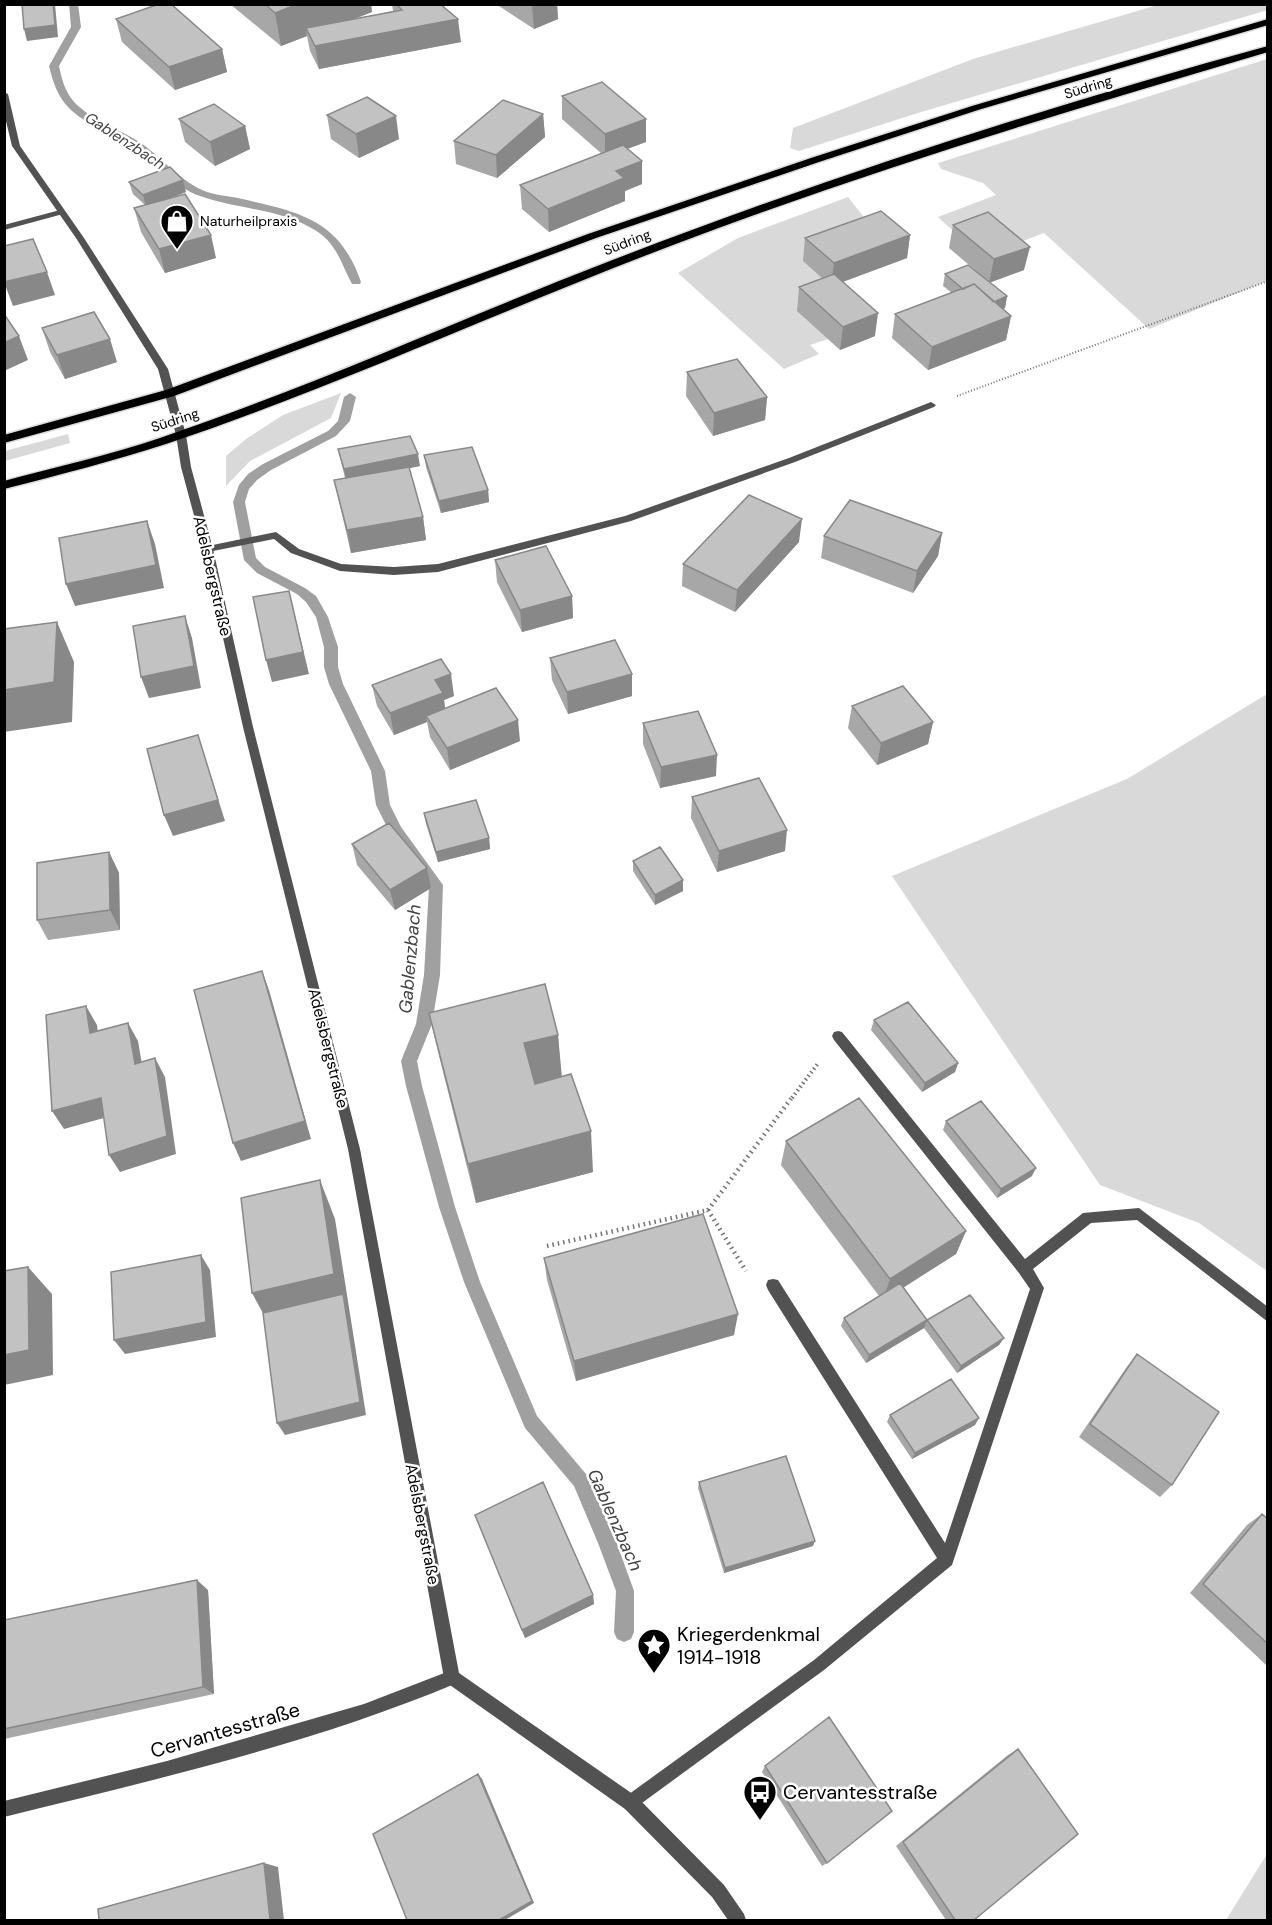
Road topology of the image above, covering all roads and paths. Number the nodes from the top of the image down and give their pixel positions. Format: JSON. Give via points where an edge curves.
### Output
{"nodes":[{"id":1,"x":1268,"y":22,"type":"edge"},
{"id":2,"x":1268,"y":49,"type":"edge"},
{"id":3,"x":4,"y":94,"type":"edge"},
{"id":4,"x":60,"y":212,"type":"junction"},
{"id":5,"x":4,"y":228,"type":"edge"},
{"id":6,"x":1268,"y":281,"type":"edge"},
{"id":7,"x":170,"y":393,"type":"junction"},
{"id":8,"x":931,"y":405,"type":"joint"},
{"id":9,"x":182,"y":435,"type":"junction"},
{"id":10,"x":4,"y":439,"type":"edge"},
{"id":11,"x":4,"y":485,"type":"edge"},
{"id":12,"x":208,"y":549,"type":"junction"},
{"id":13,"x":838,"y":1036,"type":"joint"},
{"id":14,"x":708,"y":1210,"type":"junction"},
{"id":15,"x":547,"y":1246,"type":"dead end"},
{"id":16,"x":1024,"y":1268,"type":"junction"},
{"id":17,"x":773,"y":1285,"type":"joint"},
{"id":18,"x":1268,"y":1316,"type":"edge"},
{"id":19,"x":947,"y":1560,"type":"junction"},
{"id":20,"x":452,"y":1678,"type":"junction"},
{"id":21,"x":631,"y":1803,"type":"junction"},
{"id":22,"x":4,"y":1809,"type":"edge"},
{"id":23,"x":738,"y":1920,"type":"edge"}],
"edges":[{"from":1,"to":7,"type":"main road","name":"Südring","via":[[975,108],[717,193]]},
{"from":2,"to":9,"type":"main road","name":"Südring","via":[[1015,124],[726,221]]},
{"from":3,"to":4,"type":"street","name":"Adelsbergstraße","via":[[16,146]]},
{"from":4,"to":5,"type":"street"},
{"from":4,"to":7,"type":"street","name":"Adelsbergstraße","via":[[146,337],[164,369]]},
{"from":6,"to":8,"type":"path"},
{"from":7,"to":9,"type":"street","name":"Adelsbergstraße"},
{"from":7,"to":10,"type":"main road","name":"Südring"},
{"from":8,"to":12,"type":"street","via":[[628,519],[438,568],[394,571],[340,567],[295,551],[276,535]]},
{"from":9,"to":11,"type":"main road","name":"Südring"},
{"from":9,"to":12,"type":"street","name":"Adelsbergstraße","via":[[186,467]]},
{"from":12,"to":20,"type":"street","name":"Adelsbergstraße","via":[[248,727],[354,1149]]},
{"from":13,"to":14,"type":"path"},
{"from":13,"to":16,"type":"street"},
{"from":14,"to":15,"type":"path"},
{"from":14,"to":17,"type":"path","via":[[748,1275]]},
{"from":16,"to":18,"type":"street","via":[[1088,1217],[1139,1214]]},
{"from":16,"to":19,"type":"street","via":[[1037,1288]]},
{"from":17,"to":19,"type":"street"},
{"from":19,"to":21,"type":"street","via":[[819,1665]]},
{"from":20,"to":21,"type":"street"},
{"from":20,"to":22,"type":"street","name":"Cervantesstraße","via":[[331,1722],[167,1769]]},
{"from":21,"to":23,"type":"street","via":[[718,1892]]}]}
